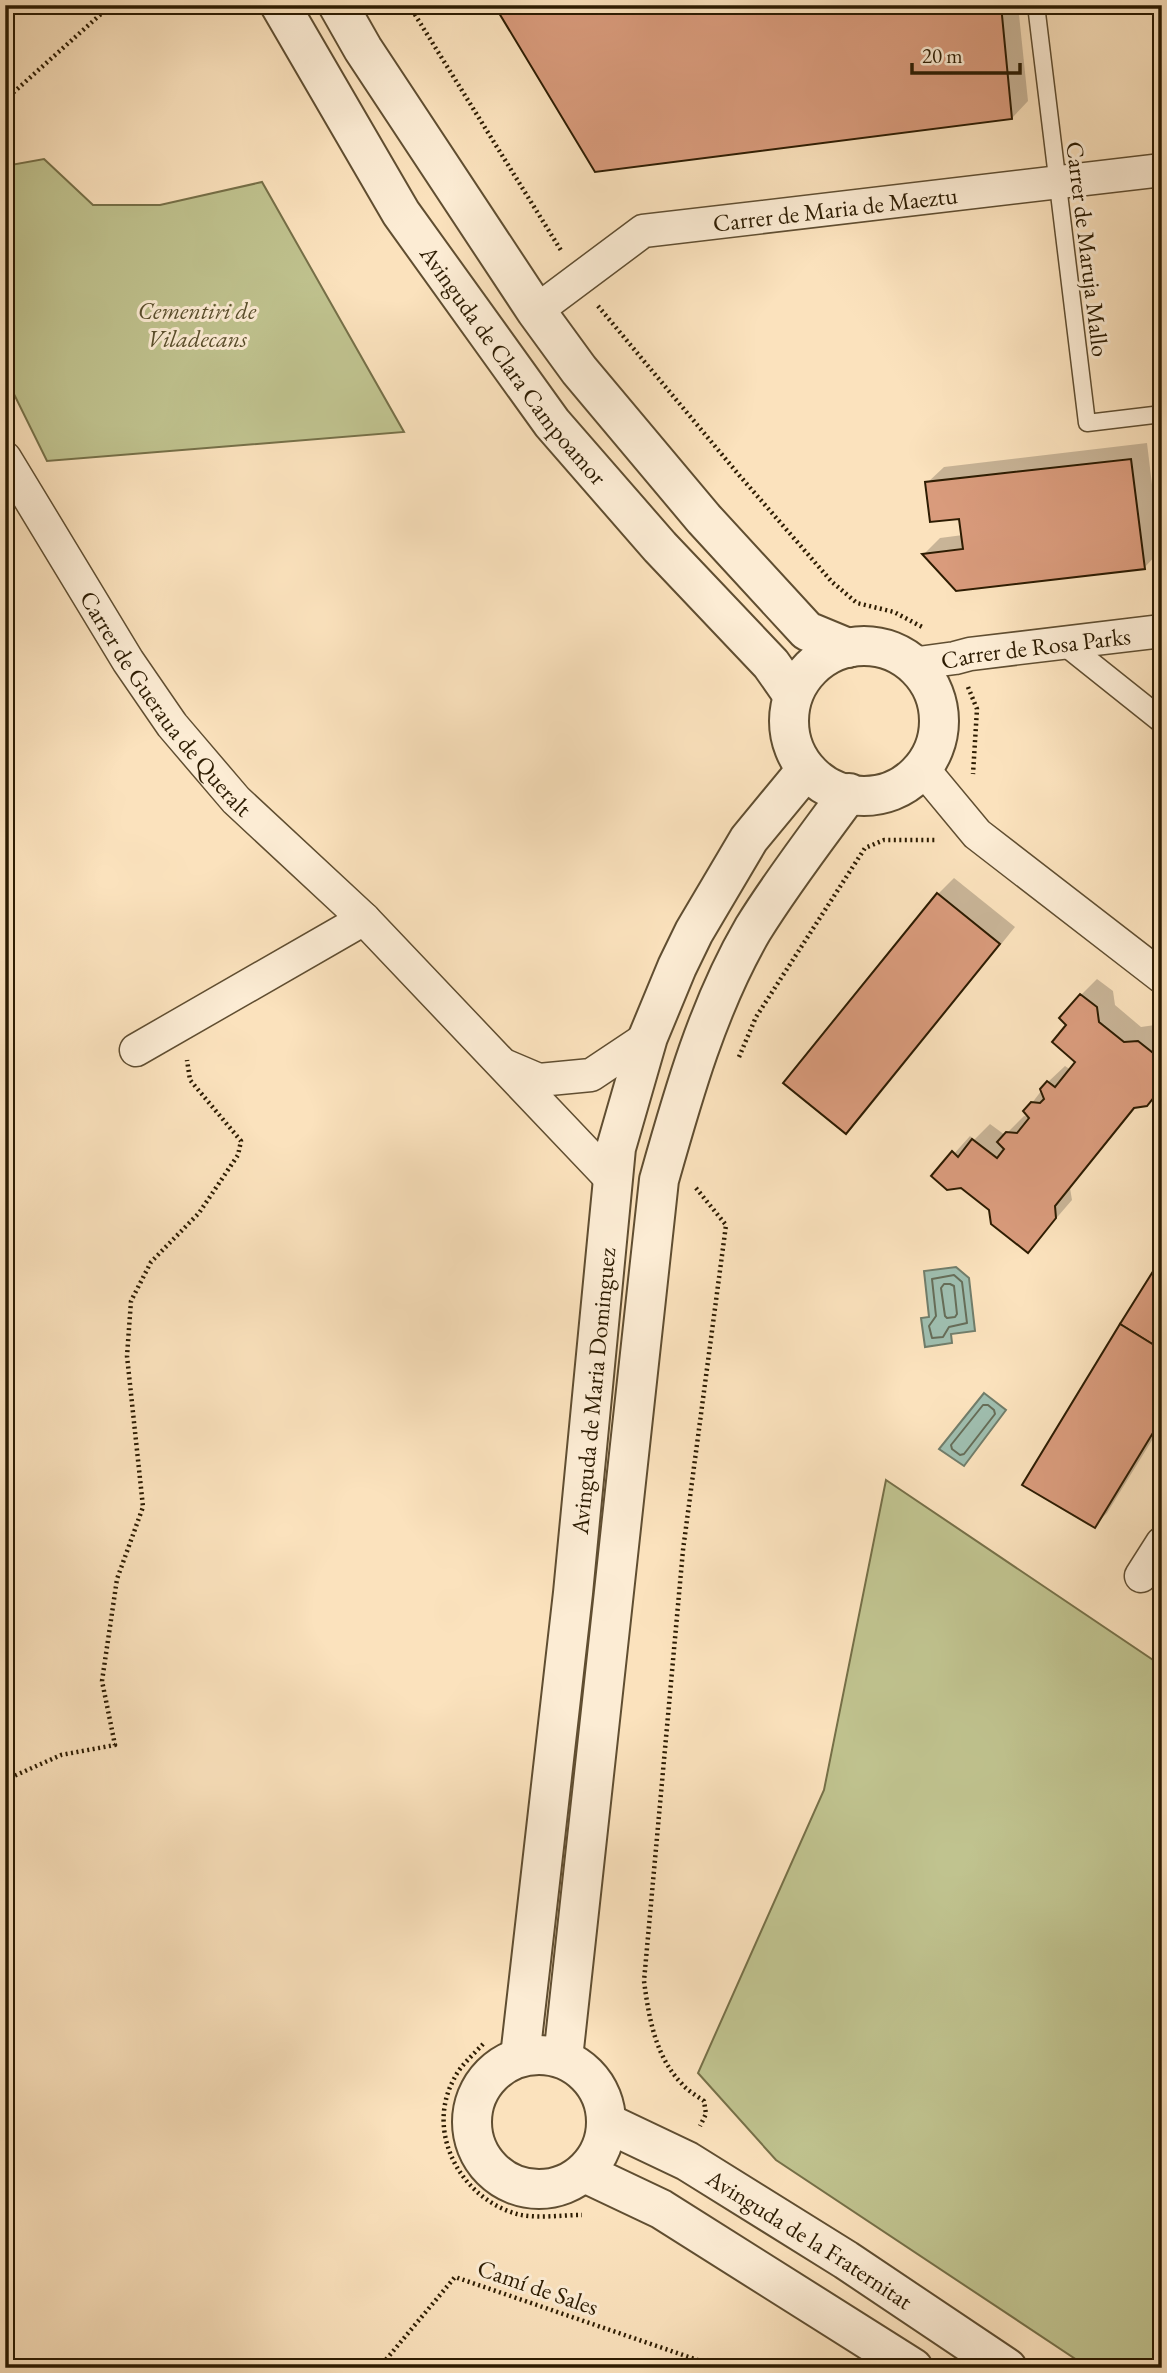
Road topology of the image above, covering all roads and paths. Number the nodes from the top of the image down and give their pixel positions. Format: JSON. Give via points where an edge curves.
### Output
{"nodes":[{"id":1,"x":111,"y":5,"type":"edge"},
{"id":2,"x":280,"y":5,"type":"edge"},
{"id":3,"x":338,"y":5,"type":"edge"},
{"id":4,"x":1036,"y":5,"type":"edge"},
{"id":5,"x":5,"y":100,"type":"edge"},
{"id":6,"x":1162,"y":170,"type":"edge"},
{"id":7,"x":1056,"y":182,"type":"junction"},
{"id":8,"x":536,"y":311,"type":"junction"},
{"id":9,"x":1162,"y":414,"type":"edge"},
{"id":10,"x":5,"y":458,"type":"edge"},
{"id":11,"x":1162,"y":631,"type":"edge"},
{"id":12,"x":1063,"y":642,"type":"junction"},
{"id":13,"x":848,"y":648,"type":"junction"},
{"id":14,"x":911,"y":664,"type":"junction"},
{"id":15,"x":792,"y":694,"type":"junction"},
{"id":16,"x":1162,"y":721,"type":"edge"},
{"id":17,"x":923,"y":769,"type":"junction"},
{"id":18,"x":806,"y":770,"type":"junction"},
{"id":19,"x":849,"y":793,"type":"junction"},
{"id":20,"x":364,"y":919,"type":"junction"},
{"id":21,"x":1162,"y":977,"type":"edge"},
{"id":22,"x":181,"y":1026,"type":"junction"},
{"id":23,"x":648,"y":1038,"type":"junction"},
{"id":24,"x":136,"y":1050,"type":"dead end"},
{"id":25,"x":502,"y":1064,"type":"junction"},
{"id":26,"x":613,"y":1181,"type":"junction"},
{"id":27,"x":1162,"y":1543,"type":"edge"},
{"id":28,"x":1141,"y":1576,"type":"dead end"},
{"id":29,"x":5,"y":1780,"type":"edge"},
{"id":30,"x":520,"y":2057,"type":"junction"},
{"id":31,"x":563,"y":2058,"type":"junction"},
{"id":32,"x":607,"y":2123,"type":"junction"},
{"id":33,"x":585,"y":2173,"type":"junction"},
{"id":34,"x":379,"y":2368,"type":"edge"},
{"id":35,"x":721,"y":2368,"type":"edge"},
{"id":36,"x":914,"y":2368,"type":"edge"},
{"id":37,"x":1007,"y":2368,"type":"edge"}],
"edges":[{"from":1,"to":5,"type":"path"},
{"from":2,"to":15,"type":"street","name":"Avinguda de Clara Campoamor","via":[[401,213],[552,423],[771,664]]},
{"from":3,"to":8,"type":"street","name":"Avinguda de Clara Campoamor"},
{"from":4,"to":7,"type":"lane","name":"Carrer de Maruja Mallo"},
{"from":6,"to":7,"type":"street","name":"Carrer de Maria de Maeztu"},
{"from":7,"to":8,"type":"street","name":"Carrer de Maria de Maeztu","via":[[643,231]]},
{"from":7,"to":9,"type":"lane","name":"Carrer de Maruja Mallo","via":[[1087,423]]},
{"from":8,"to":13,"type":"street","name":"Avinguda de Clara Campoamor","via":[[579,370],[704,519],[807,631]]},
{"from":10,"to":20,"type":"street","name":"Carrer de Gueraua de Queralt","via":[[172,725],[236,800]]},
{"from":11,"to":12,"type":"street","name":"Carrer de Rosa Parks"},
{"from":12,"to":14,"type":"street","name":"Carrer de Rosa Parks"},
{"from":12,"to":16,"type":"street"},
{"from":13,"to":14,"type":"street","via":[[892,652]]},
{"from":13,"to":15,"type":"street","via":[[826,657]]},
{"from":14,"to":17,"type":"street","via":[[927,681],[937,702],[940,726]]},
{"from":15,"to":18,"type":"street","via":[[786,714],[789,735]]},
{"from":17,"to":19,"type":"street","via":[[889,792]]},
{"from":17,"to":21,"type":"street","via":[[977,834]]},
{"from":18,"to":19,"type":"street","via":[[827,787]]},
{"from":18,"to":23,"type":"street","name":"Avinguda de Maria Dominguez","via":[[749,839],[713,898],[677,967]]},
{"from":19,"to":31,"type":"street","name":"Avinguda de Maria Dominguez","via":[[752,931],[710,1017],[659,1180]]},
{"from":20,"to":22,"type":"street"},
{"from":20,"to":25,"type":"street","name":"Carrer de Gueraua de Queralt"},
{"from":22,"to":24,"type":"street"},
{"from":22,"to":29,"type":"path","via":[[190,1080],[241,1141],[237,1155],[199,1213],[151,1262],[131,1301],[127,1356],[143,1507],[117,1579],[102,1681],[115,1745],[61,1755]]},
{"from":23,"to":25,"type":"street","name":"Carrer de Gueraua de Queralt","via":[[591,1075],[539,1080]]},
{"from":23,"to":26,"type":"street","name":"Avinguda de Maria Dominguez","via":[[616,1147]]},
{"from":25,"to":26,"type":"street","name":"Carrer de Gueraua de Queralt"},
{"from":26,"to":30,"type":"street","name":"Avinguda de Maria Dominguez","via":[[573,1593]]},
{"from":27,"to":28,"type":"street"},
{"from":30,"to":31,"type":"street","via":[[542,2054]]},
{"from":30,"to":33,"type":"street","via":[[494,2072],[476,2096],[472,2136],[480,2155],[492,2171],[528,2189],[568,2184]]},
{"from":31,"to":32,"type":"street","via":[[595,2084]]},
{"from":32,"to":33,"type":"street","via":[[597,2158]]},
{"from":32,"to":37,"type":"street","name":"Avinguda de la Fraternitat","via":[[687,2161]]},
{"from":33,"to":36,"type":"street","via":[[661,2209]]},
{"from":34,"to":35,"type":"path","name":"Camí de Sales","via":[[455,2277]]}]}
